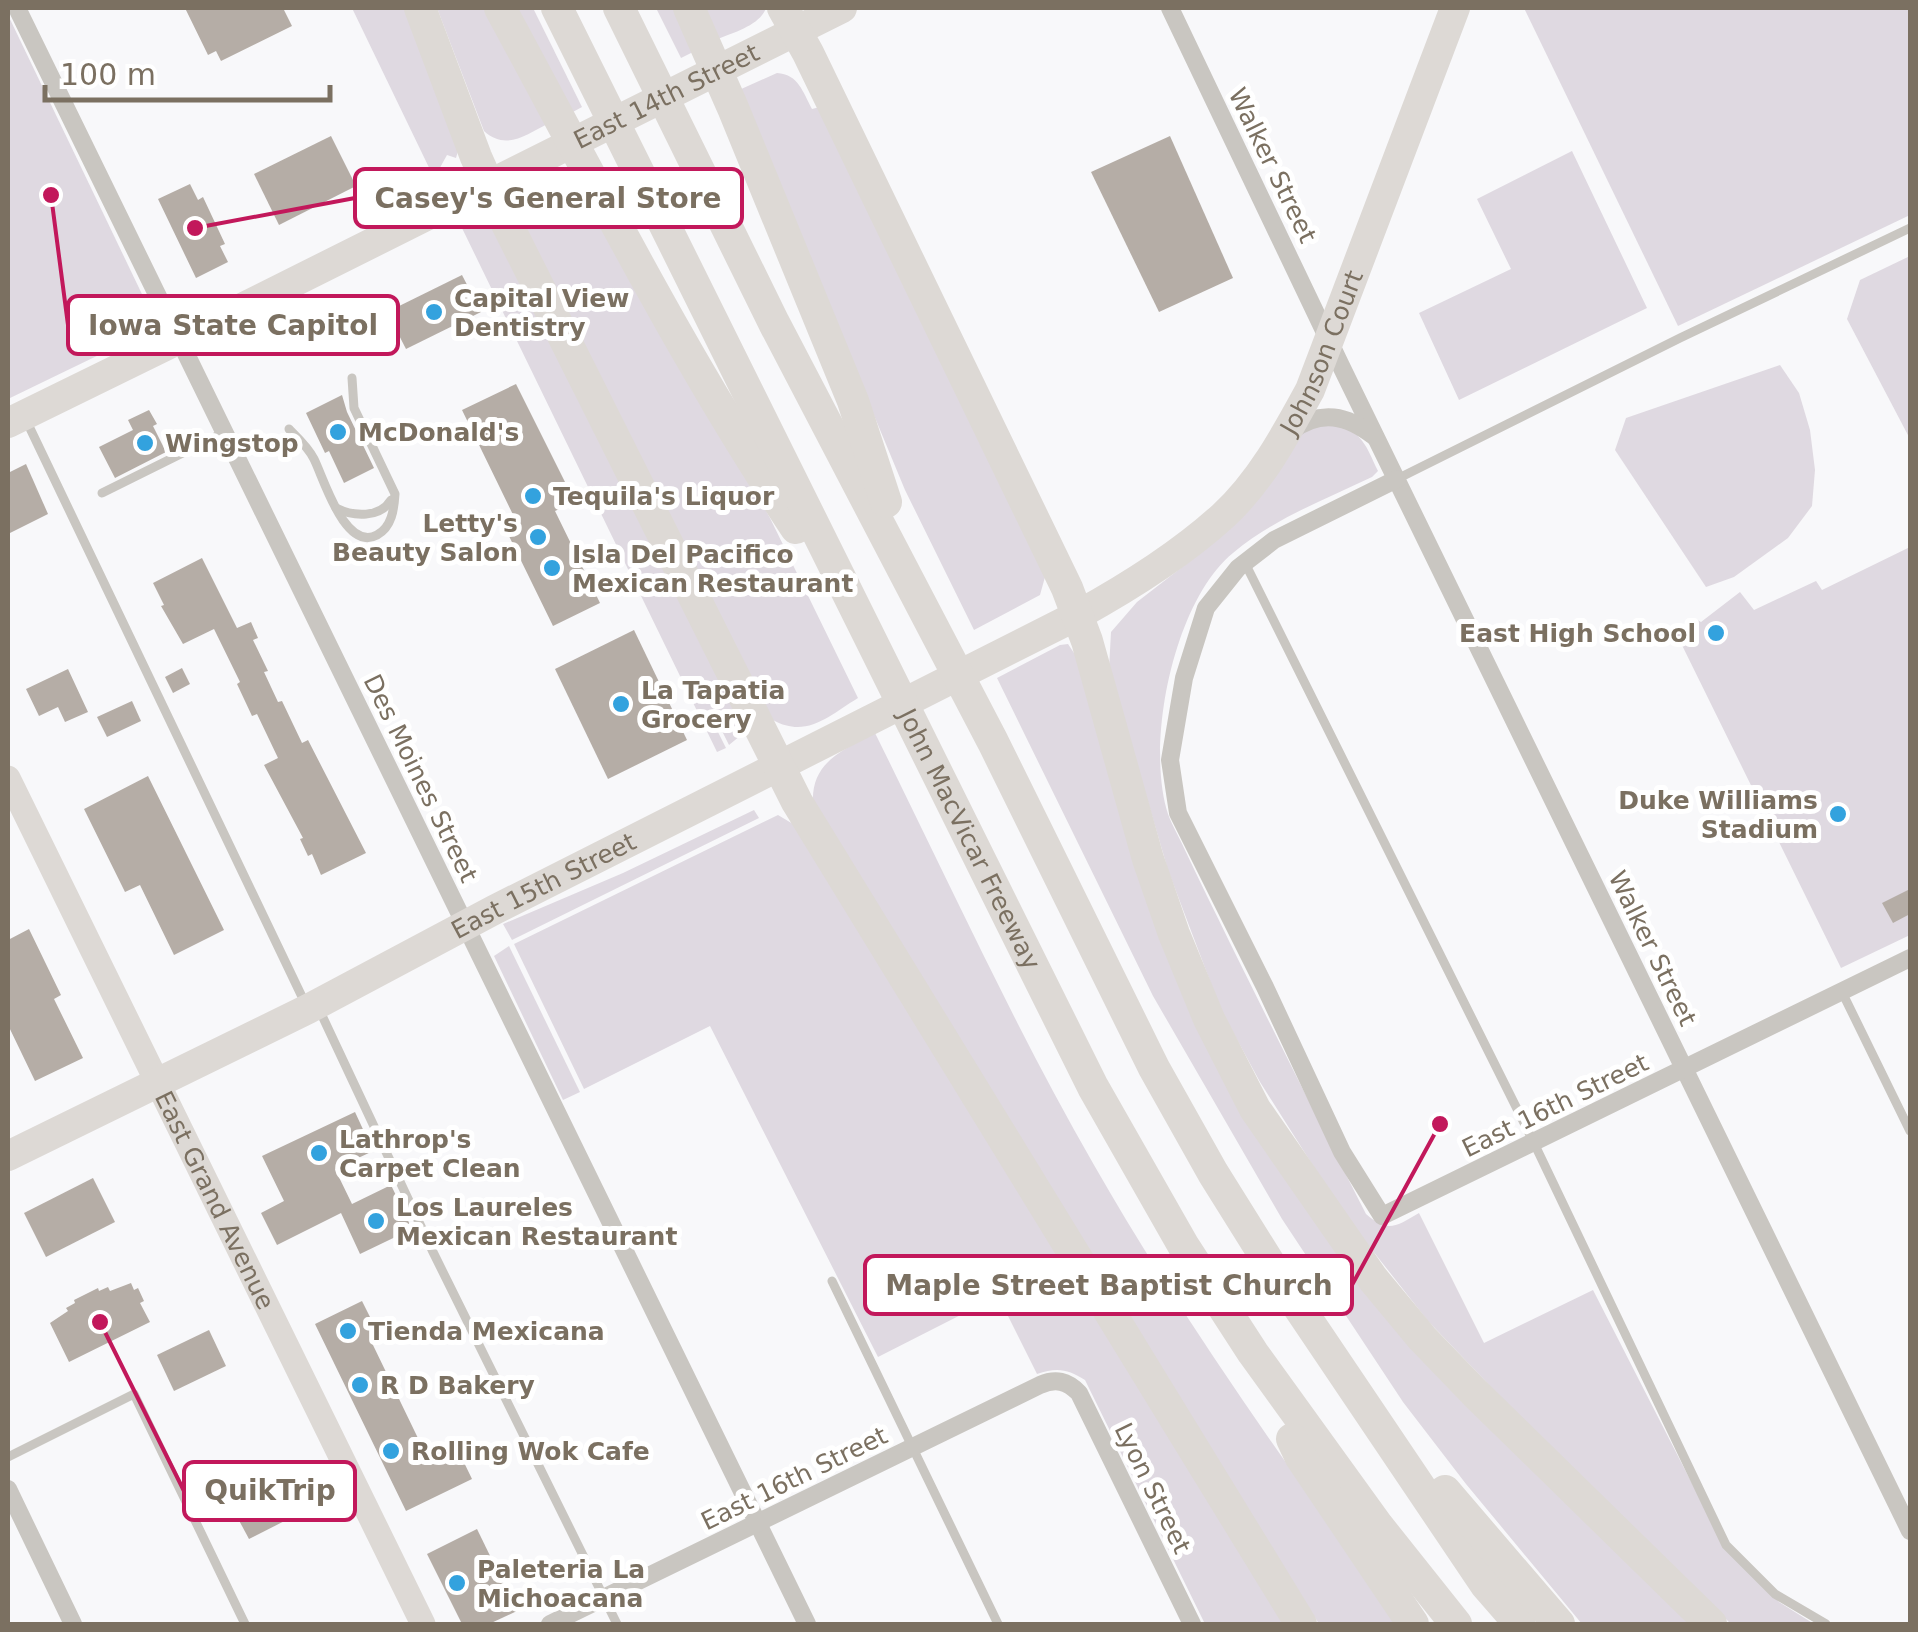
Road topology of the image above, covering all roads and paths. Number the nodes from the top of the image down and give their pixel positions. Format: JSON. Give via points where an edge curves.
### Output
{"nodes":[{"id":1,"x":17,"y":8,"type":"edge"},
{"id":2,"x":420,"y":8,"type":"edge"},
{"id":3,"x":500,"y":8,"type":"edge"},
{"id":4,"x":557,"y":8,"type":"edge"},
{"id":5,"x":619,"y":8,"type":"edge"},
{"id":6,"x":689,"y":8,"type":"edge"},
{"id":7,"x":842,"y":8,"type":"edge"},
{"id":8,"x":1170,"y":8,"type":"edge"},
{"id":9,"x":1455,"y":8,"type":"edge"},
{"id":10,"x":789,"y":20,"type":"edge"},
{"id":11,"x":488,"y":185,"type":"junction"},
{"id":12,"x":1910,"y":228,"type":"edge"},
{"id":13,"x":179,"y":339,"type":"junction"},
{"id":14,"x":1330,"y":342,"type":"junction"},
{"id":15,"x":352,"y":378,"type":"dead end"},
{"id":16,"x":16,"y":419,"type":"edge"},
{"id":17,"x":289,"y":429,"type":"dead end"},
{"id":18,"x":225,"y":432,"type":"junction"},
{"id":19,"x":1286,"y":434,"type":"junction"},
{"id":20,"x":1376,"y":438,"type":"junction"},
{"id":21,"x":1397,"y":479,"type":"junction"},
{"id":22,"x":102,"y":493,"type":"dead end"},
{"id":23,"x":394,"y":494,"type":"junction"},
{"id":24,"x":336,"y":508,"type":"junction"},
{"id":25,"x":1244,"y":563,"type":"junction"},
{"id":26,"x":914,"y":586,"type":"junction"},
{"id":27,"x":1078,"y":615,"type":"junction"},
{"id":28,"x":865,"y":626,"type":"junction"},
{"id":29,"x":779,"y":767,"type":"junction"},
{"id":30,"x":8,"y":778,"type":"edge"},
{"id":31,"x":465,"y":925,"type":"junction"},
{"id":32,"x":1910,"y":958,"type":"edge"},
{"id":33,"x":1842,"y":992,"type":"junction"},
{"id":34,"x":313,"y":1007,"type":"junction"},
{"id":35,"x":1685,"y":1070,"type":"junction"},
{"id":36,"x":157,"y":1084,"type":"junction"},
{"id":37,"x":1910,"y":1131,"type":"edge"},
{"id":38,"x":1534,"y":1143,"type":"junction"},
{"id":39,"x":10,"y":1148,"type":"edge"},
{"id":40,"x":832,"y":1281,"type":"dead end"},
{"id":41,"x":1306,"y":1318,"type":"junction"},
{"id":42,"x":1252,"y":1353,"type":"junction"},
{"id":43,"x":1061,"y":1381,"type":"joint"},
{"id":44,"x":912,"y":1448,"type":"junction"},
{"id":45,"x":8,"y":1458,"type":"edge"},
{"id":46,"x":8,"y":1489,"type":"edge"},
{"id":47,"x":757,"y":1523,"type":"junction"},
{"id":48,"x":1910,"y":1531,"type":"edge"},
{"id":49,"x":604,"y":1598,"type":"junction"},
{"id":50,"x":73,"y":1624,"type":"edge"},
{"id":51,"x":245,"y":1624,"type":"edge"},
{"id":52,"x":423,"y":1624,"type":"edge"},
{"id":53,"x":550,"y":1624,"type":"edge"},
{"id":54,"x":617,"y":1624,"type":"edge"},
{"id":55,"x":807,"y":1624,"type":"edge"},
{"id":56,"x":998,"y":1624,"type":"edge"},
{"id":57,"x":1192,"y":1624,"type":"edge"},
{"id":58,"x":1301,"y":1624,"type":"edge"},
{"id":59,"x":1413,"y":1624,"type":"edge"},
{"id":60,"x":1456,"y":1624,"type":"edge"},
{"id":61,"x":1520,"y":1624,"type":"edge"},
{"id":62,"x":1559,"y":1624,"type":"edge"},
{"id":63,"x":1711,"y":1624,"type":"edge"},
{"id":64,"x":1826,"y":1624,"type":"edge"}],
"edges":[{"from":1,"to":13,"type":"street","name":"Des Moines Street"},
{"from":2,"to":11,"type":"highway"},
{"from":3,"to":28,"type":"highway","via":[[758,472]]},
{"from":4,"to":28,"type":"highway","name":"John MacVicar Freeway"},
{"from":5,"to":26,"type":"highway"},
{"from":6,"to":26,"type":"highway","via":[[853,402]]},
{"from":7,"to":10,"type":"main road","name":"East 14th Street"},
{"from":8,"to":14,"type":"street","name":"Walker Street"},
{"from":9,"to":14,"type":"main road","name":"Johnson Court"},
{"from":10,"to":11,"type":"main road","name":"East 14th Street","via":[[750,54]]},
{"from":10,"to":27,"type":"highway"},
{"from":11,"to":13,"type":"main road","name":"East 14th Street"},
{"from":11,"to":29,"type":"highway"},
{"from":12,"to":21,"type":"lane"},
{"from":13,"to":16,"type":"main road","name":"East 14th Street"},
{"from":13,"to":18,"type":"street","name":"Des Moines Street"},
{"from":14,"to":19,"type":"main road","name":"Johnson Court"},
{"from":14,"to":20,"type":"street","name":"Walker Street"},
{"from":15,"to":23,"type":"lane","via":[[354,408]]},
{"from":16,"to":34,"type":"lane"},
{"from":17,"to":24,"type":"lane","via":[[312,455]]},
{"from":18,"to":22,"type":"lane"},
{"from":18,"to":31,"type":"street","name":"Des Moines Street"},
{"from":19,"to":20,"type":"street","via":[[1320,416],[1359,424]]},
{"from":19,"to":27,"type":"main road","name":"Johnson Court","via":[[1225,514],[1160,567]]},
{"from":20,"to":21,"type":"street","name":"Walker Street"},
{"from":21,"to":25,"type":"street","via":[[1274,540]]},
{"from":21,"to":35,"type":"street","name":"Walker Street"},
{"from":23,"to":24,"type":"lane","via":[[382,511]]},
{"from":23,"to":24,"type":"lane","via":[[390,520],[369,538],[346,526]]},
{"from":25,"to":38,"type":"lane"},
{"from":25,"to":38,"type":"street","name":"East 16th Street","via":[[1206,608],[1184,678],[1170,760],[1178,813],[1342,1152],[1382,1216]]},
{"from":26,"to":41,"type":"highway","via":[[1154,1068]]},
{"from":27,"to":29,"type":"main road","name":"East 15th Street"},
{"from":27,"to":63,"type":"highway","via":[[1174,934],[1255,1110],[1363,1266],[1422,1338]]},
{"from":28,"to":42,"type":"highway","name":"John MacVicar Freeway","via":[[1093,1087]]},
{"from":29,"to":31,"type":"main road","name":"East 15th Street"},
{"from":29,"to":58,"type":"highway"},
{"from":30,"to":36,"type":"main road","name":"East Grand Avenue"},
{"from":31,"to":34,"type":"main road","name":"East 15th Street"},
{"from":31,"to":47,"type":"street","name":"Des Moines Street"},
{"from":32,"to":33,"type":"street","name":"East 16th Street"},
{"from":33,"to":35,"type":"street","name":"East 16th Street"},
{"from":33,"to":37,"type":"lane"},
{"from":34,"to":36,"type":"main road","name":"East 15th Street"},
{"from":34,"to":49,"type":"lane"},
{"from":35,"to":38,"type":"street","name":"East 16th Street"},
{"from":35,"to":48,"type":"street","name":"Walker Street"},
{"from":36,"to":39,"type":"main road","name":"East 15th Street"},
{"from":36,"to":52,"type":"main road","name":"East Grand Avenue"},
{"from":38,"to":64,"type":"lane","via":[[1726,1545],[1775,1594]]},
{"from":40,"to":44,"type":"lane"},
{"from":41,"to":61,"type":"highway","via":[[1486,1586]]},
{"from":41,"to":62,"type":"highway"},
{"from":42,"to":59,"type":"highway","via":[[1300,1456]]},
{"from":42,"to":60,"type":"highway","name":"John MacVicar Freeway"},
{"from":43,"to":44,"type":"street","name":"East 16th Street"},
{"from":43,"to":57,"type":"street","name":"Lyon Street","via":[[1079,1394]]},
{"from":44,"to":47,"type":"street","name":"East 16th Street"},
{"from":44,"to":56,"type":"lane"},
{"from":45,"to":51,"type":"lane","via":[[134,1394]]},
{"from":46,"to":50,"type":"street"},
{"from":47,"to":49,"type":"street","name":"East 16th Street"},
{"from":47,"to":55,"type":"street","name":"Des Moines Street"},
{"from":49,"to":53,"type":"street","name":"East 16th Street"},
{"from":49,"to":54,"type":"lane"}]}
